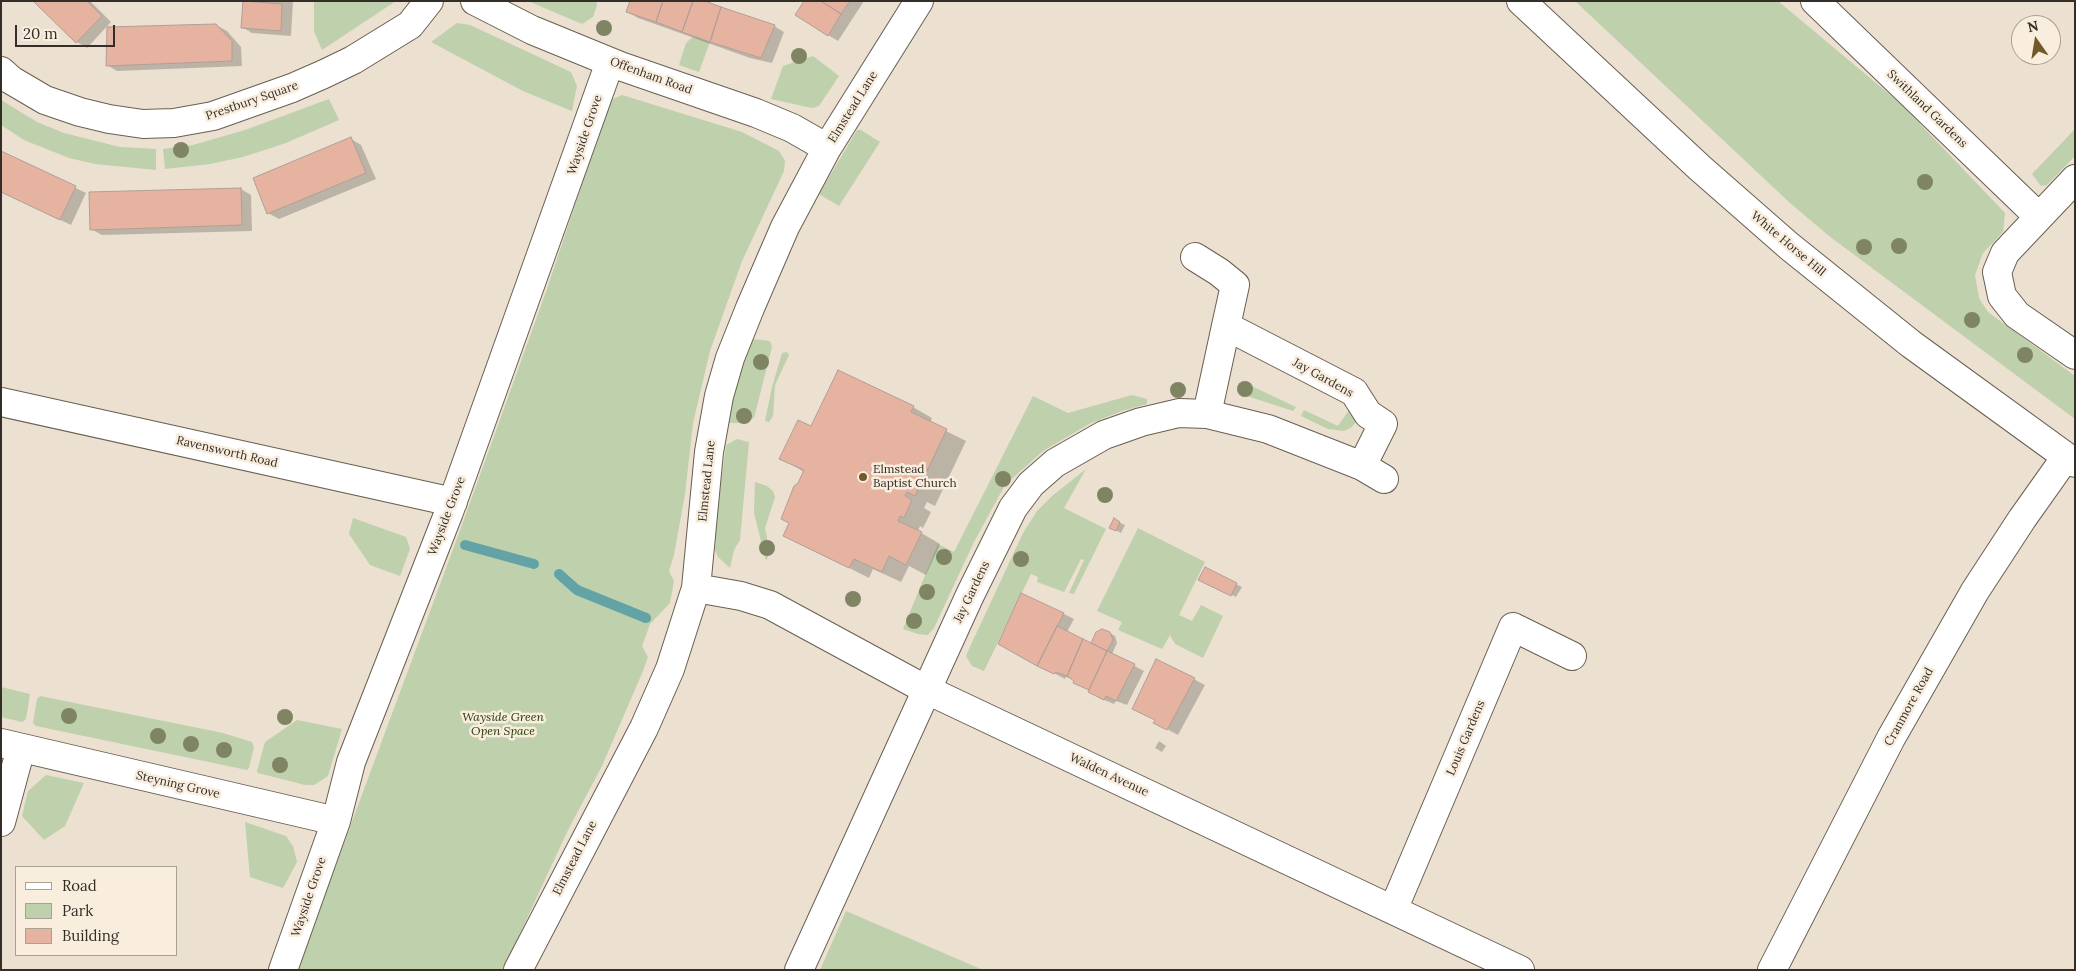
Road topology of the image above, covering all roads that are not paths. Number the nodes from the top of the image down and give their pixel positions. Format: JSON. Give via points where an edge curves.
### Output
{"nodes":[{"id":1,"x":429,"y":1,"type":"edge"},
{"id":2,"x":475,"y":1,"type":"edge"},
{"id":3,"x":919,"y":1,"type":"edge"},
{"id":4,"x":1521,"y":1,"type":"edge"},
{"id":5,"x":1815,"y":1,"type":"edge"},
{"id":6,"x":610,"y":62,"type":"junction"},
{"id":7,"x":1,"y":71,"type":"edge"},
{"id":8,"x":827,"y":148,"type":"junction"},
{"id":9,"x":2075,"y":179,"type":"edge"},
{"id":10,"x":2039,"y":217,"type":"junction"},
{"id":11,"x":1195,"y":257,"type":"dead end"},
{"id":12,"x":1226,"y":326,"type":"junction"},
{"id":13,"x":2075,"y":356,"type":"edge"},
{"id":14,"x":1,"y":402,"type":"edge"},
{"id":15,"x":1206,"y":414,"type":"junction"},
{"id":16,"x":2071,"y":460,"type":"edge"},
{"id":17,"x":453,"y":502,"type":"junction"},
{"id":18,"x":696,"y":588,"type":"junction"},
{"id":19,"x":1572,"y":656,"type":"dead end"},
{"id":20,"x":925,"y":689,"type":"junction"},
{"id":21,"x":11,"y":746,"type":"edge"},
{"id":22,"x":336,"y":821,"type":"junction"},
{"id":23,"x":1,"y":822,"type":"edge"},
{"id":24,"x":1394,"y":910,"type":"junction"},
{"id":25,"x":283,"y":970,"type":"edge"},
{"id":26,"x":518,"y":970,"type":"edge"},
{"id":27,"x":799,"y":970,"type":"edge"},
{"id":28,"x":1520,"y":970,"type":"edge"},
{"id":29,"x":1772,"y":970,"type":"edge"}],
"edges":[{"from":1,"to":7,"type":"street","name":"Prestbury Square","via":[[410,25],[324,74],[213,116],[174,123],[143,124],[80,112],[45,100]]},
{"from":2,"to":6,"type":"street","name":"Offenham Road","via":[[532,30]]},
{"from":3,"to":8,"type":"street","name":"Elmstead Lane"},
{"from":4,"to":16,"type":"street","name":"White Horse Hill","via":[[1789,246],[1911,344]]},
{"from":5,"to":10,"type":"street","name":"Swithland Gardens"},
{"from":6,"to":8,"type":"street","name":"Offenham Road","via":[[752,111]]},
{"from":6,"to":17,"type":"street","name":"Wayside Grove"},
{"from":8,"to":18,"type":"street","name":"Elmstead Lane","via":[[785,227],[724,375],[709,452]]},
{"from":9,"to":10,"type":"street"},
{"from":10,"to":13,"type":"street","via":[[2005,253],[1997,272],[2002,296],[2017,315]]},
{"from":11,"to":12,"type":"street","via":[[1234,285]]},
{"from":12,"to":15,"type":"street"},
{"from":12,"to":15,"type":"street","name":"Jay Gardens","via":[[1354,392],[1368,414],[1383,424],[1372,473],[1268,429]]},
{"from":14,"to":17,"type":"street","name":"Ravensworth Road"},
{"from":15,"to":20,"type":"street","name":"Jay Gardens","via":[[1179,413],[1104,435],[1055,463],[1031,484],[1013,508]]},
{"from":16,"to":29,"type":"street","name":"Cranmore Road","via":[[2022,519],[1970,599],[1891,738]]},
{"from":17,"to":22,"type":"street","name":"Wayside Grove","via":[[351,762]]},
{"from":18,"to":20,"type":"street","name":"Walden Avenue","via":[[741,596],[770,606]]},
{"from":18,"to":26,"type":"street","name":"Elmstead Lane","via":[[670,669],[644,728]]},
{"from":19,"to":24,"type":"street","name":"Louis Gardens","via":[[1513,627]]},
{"from":20,"to":24,"type":"street","name":"Walden Avenue"},
{"from":20,"to":27,"type":"street","name":"Jay Gardens"},
{"from":21,"to":22,"type":"street","name":"Steyning Grove"},
{"from":21,"to":23,"type":"street","name":"Steyning Grove"},
{"from":22,"to":25,"type":"street","name":"Wayside Grove"},
{"from":24,"to":28,"type":"street","name":"Walden Avenue"}]}
